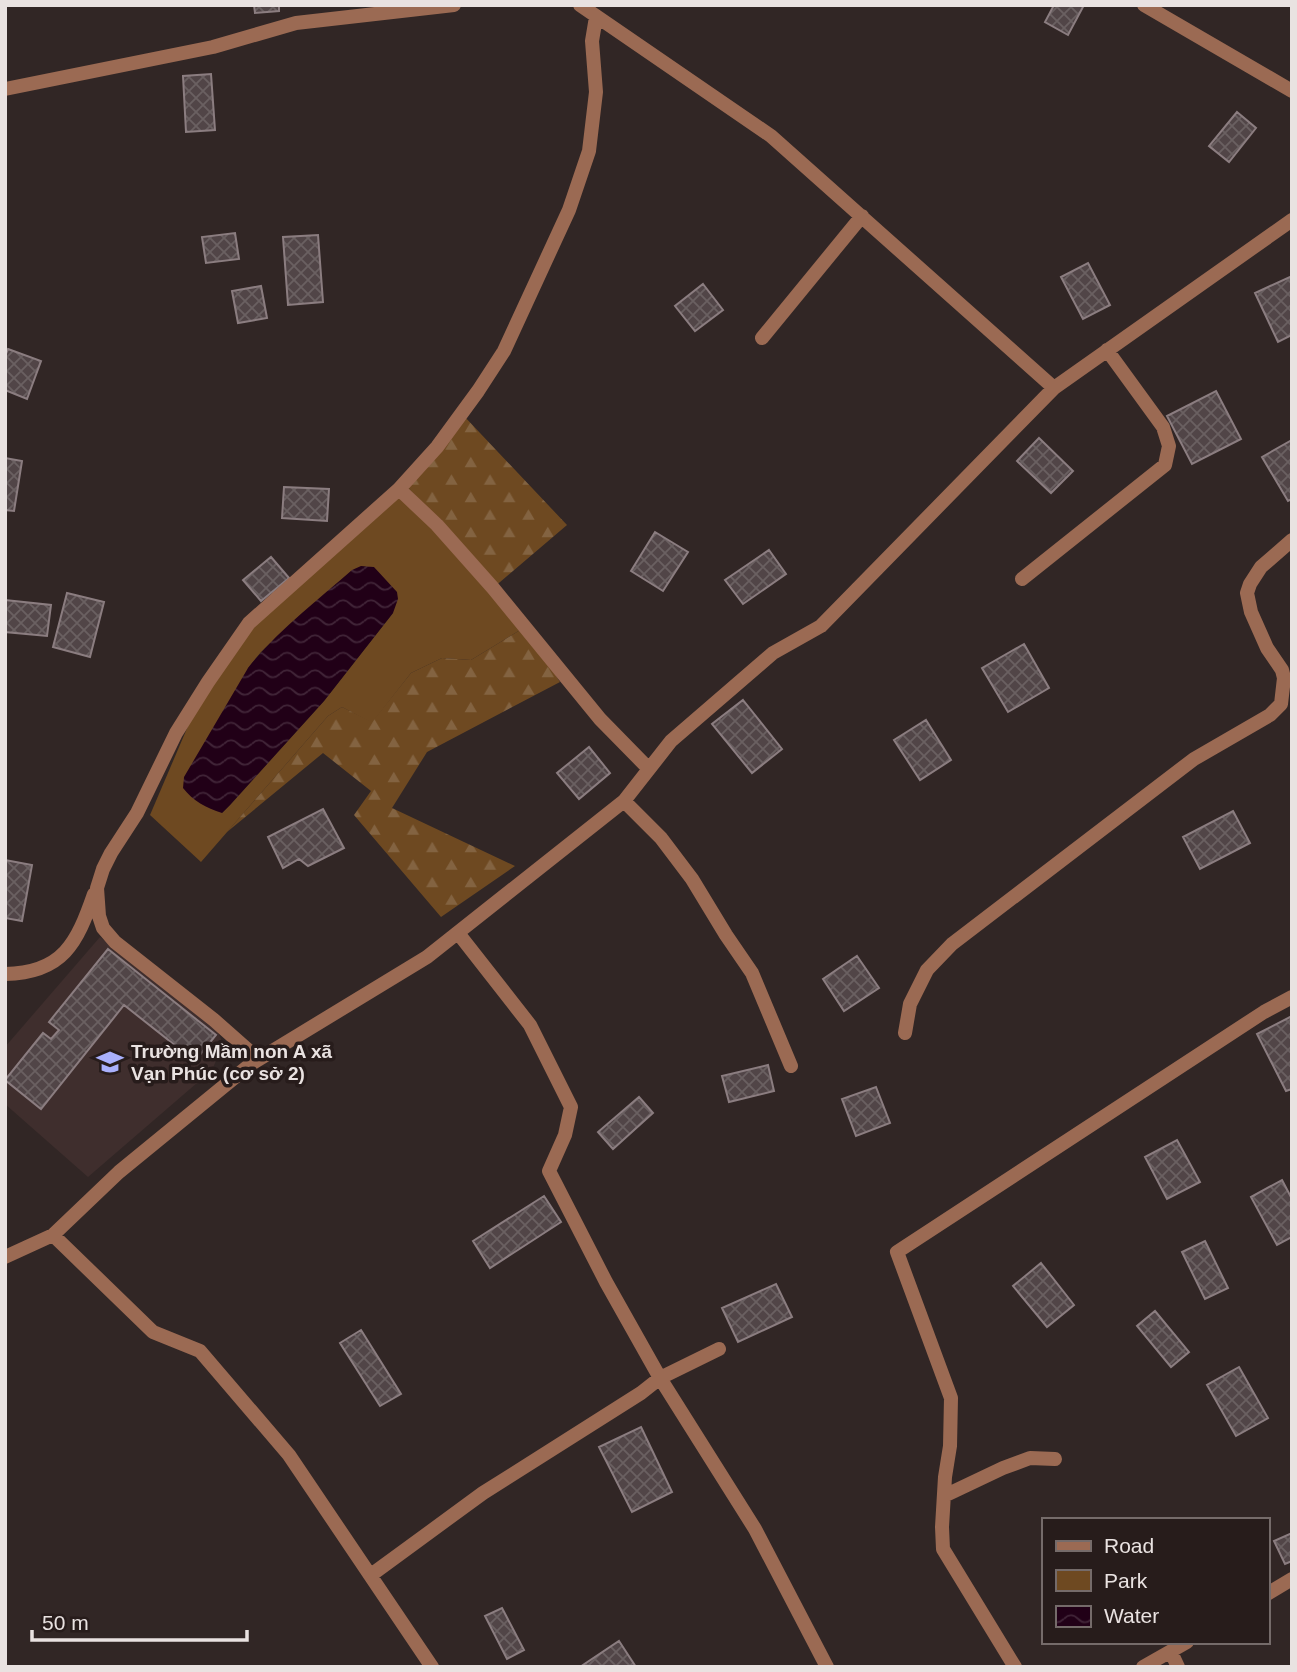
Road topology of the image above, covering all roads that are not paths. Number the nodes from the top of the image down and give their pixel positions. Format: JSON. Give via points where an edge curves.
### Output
{"nodes":[{"id":1,"x":453,"y":5,"type":"edge"},
{"id":2,"x":580,"y":5,"type":"edge"},
{"id":3,"x":1144,"y":5,"type":"edge"},
{"id":4,"x":596,"y":17,"type":"junction"},
{"id":5,"x":5,"y":89,"type":"edge"},
{"id":6,"x":1292,"y":91,"type":"edge"},
{"id":7,"x":862,"y":216,"type":"junction"},
{"id":8,"x":1292,"y":220,"type":"edge"},
{"id":9,"x":762,"y":338,"type":"dead end"},
{"id":10,"x":1107,"y":350,"type":"junction"},
{"id":11,"x":1054,"y":387,"type":"junction"},
{"id":12,"x":399,"y":489,"type":"junction"},
{"id":13,"x":1292,"y":540,"type":"edge"},
{"id":14,"x":1022,"y":579,"type":"dead end"},
{"id":15,"x":649,"y":769,"type":"junction"},
{"id":16,"x":624,"y":801,"type":"junction"},
{"id":17,"x":97,"y":888,"type":"junction"},
{"id":18,"x":458,"y":933,"type":"junction"},
{"id":19,"x":5,"y":974,"type":"edge"},
{"id":20,"x":1292,"y":997,"type":"edge"},
{"id":21,"x":905,"y":1033,"type":"dead end"},
{"id":22,"x":258,"y":1059,"type":"junction"},
{"id":23,"x":791,"y":1066,"type":"dead end"},
{"id":24,"x":53,"y":1235,"type":"junction"},
{"id":25,"x":5,"y":1258,"type":"edge"},
{"id":26,"x":719,"y":1349,"type":"dead end"},
{"id":27,"x":660,"y":1378,"type":"junction"},
{"id":28,"x":1055,"y":1459,"type":"dead end"},
{"id":29,"x":944,"y":1496,"type":"junction"},
{"id":30,"x":370,"y":1575,"type":"junction"},
{"id":31,"x":1292,"y":1579,"type":"edge"},
{"id":32,"x":1269,"y":1593,"type":"edge"},
{"id":33,"x":1184,"y":1644,"type":"edge"},
{"id":34,"x":1171,"y":1652,"type":"junction"},
{"id":35,"x":432,"y":1667,"type":"edge"},
{"id":36,"x":827,"y":1667,"type":"edge"},
{"id":37,"x":1015,"y":1667,"type":"edge"},
{"id":38,"x":1143,"y":1667,"type":"edge"},
{"id":39,"x":1178,"y":1667,"type":"edge"}],
"edges":[{"from":1,"to":5,"type":"street","via":[[296,23],[213,47]]},
{"from":2,"to":4,"type":"street"},
{"from":3,"to":6,"type":"street"},
{"from":4,"to":7,"type":"street","via":[[771,136]]},
{"from":4,"to":12,"type":"street","via":[[592,41],[596,92],[589,151],[569,210],[503,351],[438,447]]},
{"from":7,"to":9,"type":"street"},
{"from":7,"to":11,"type":"street"},
{"from":8,"to":10,"type":"street"},
{"from":10,"to":11,"type":"street"},
{"from":10,"to":14,"type":"street","via":[[1163,427],[1169,446],[1165,465]]},
{"from":11,"to":15,"type":"street","via":[[821,626],[773,653],[671,741]]},
{"from":12,"to":15,"type":"street","via":[[437,525],[600,719]]},
{"from":12,"to":17,"type":"street","via":[[249,623],[176,733]]},
{"from":13,"to":21,"type":"street","via":[[1261,567],[1247,593],[1267,648],[1282,670],[1281,704],[1194,759],[952,944],[927,970],[910,1004]]},
{"from":15,"to":16,"type":"street"},
{"from":16,"to":18,"type":"street"},
{"from":16,"to":23,"type":"street","via":[[692,878],[752,973]]},
{"from":17,"to":19,"type":"street","via":[[71,945],[52,964]]},
{"from":17,"to":22,"type":"street","via":[[99,916],[114,942]]},
{"from":18,"to":22,"type":"street","via":[[427,957]]},
{"from":18,"to":27,"type":"street","via":[[530,1025],[571,1107],[549,1171]]},
{"from":20,"to":29,"type":"street","via":[[897,1252],[951,1398]]},
{"from":22,"to":24,"type":"street","via":[[120,1172]]},
{"from":24,"to":25,"type":"street"},
{"from":24,"to":30,"type":"street","via":[[153,1332],[200,1352],[289,1455]]},
{"from":26,"to":27,"type":"street"},
{"from":27,"to":30,"type":"street","via":[[483,1493]]},
{"from":27,"to":36,"type":"street","via":[[755,1529]]},
{"from":28,"to":29,"type":"street","via":[[1030,1458]]},
{"from":29,"to":37,"type":"street","via":[[943,1549]]},
{"from":30,"to":35,"type":"street"},
{"from":31,"to":32,"type":"street"},
{"from":33,"to":34,"type":"street"},
{"from":34,"to":38,"type":"street"},
{"from":34,"to":39,"type":"street"}]}
